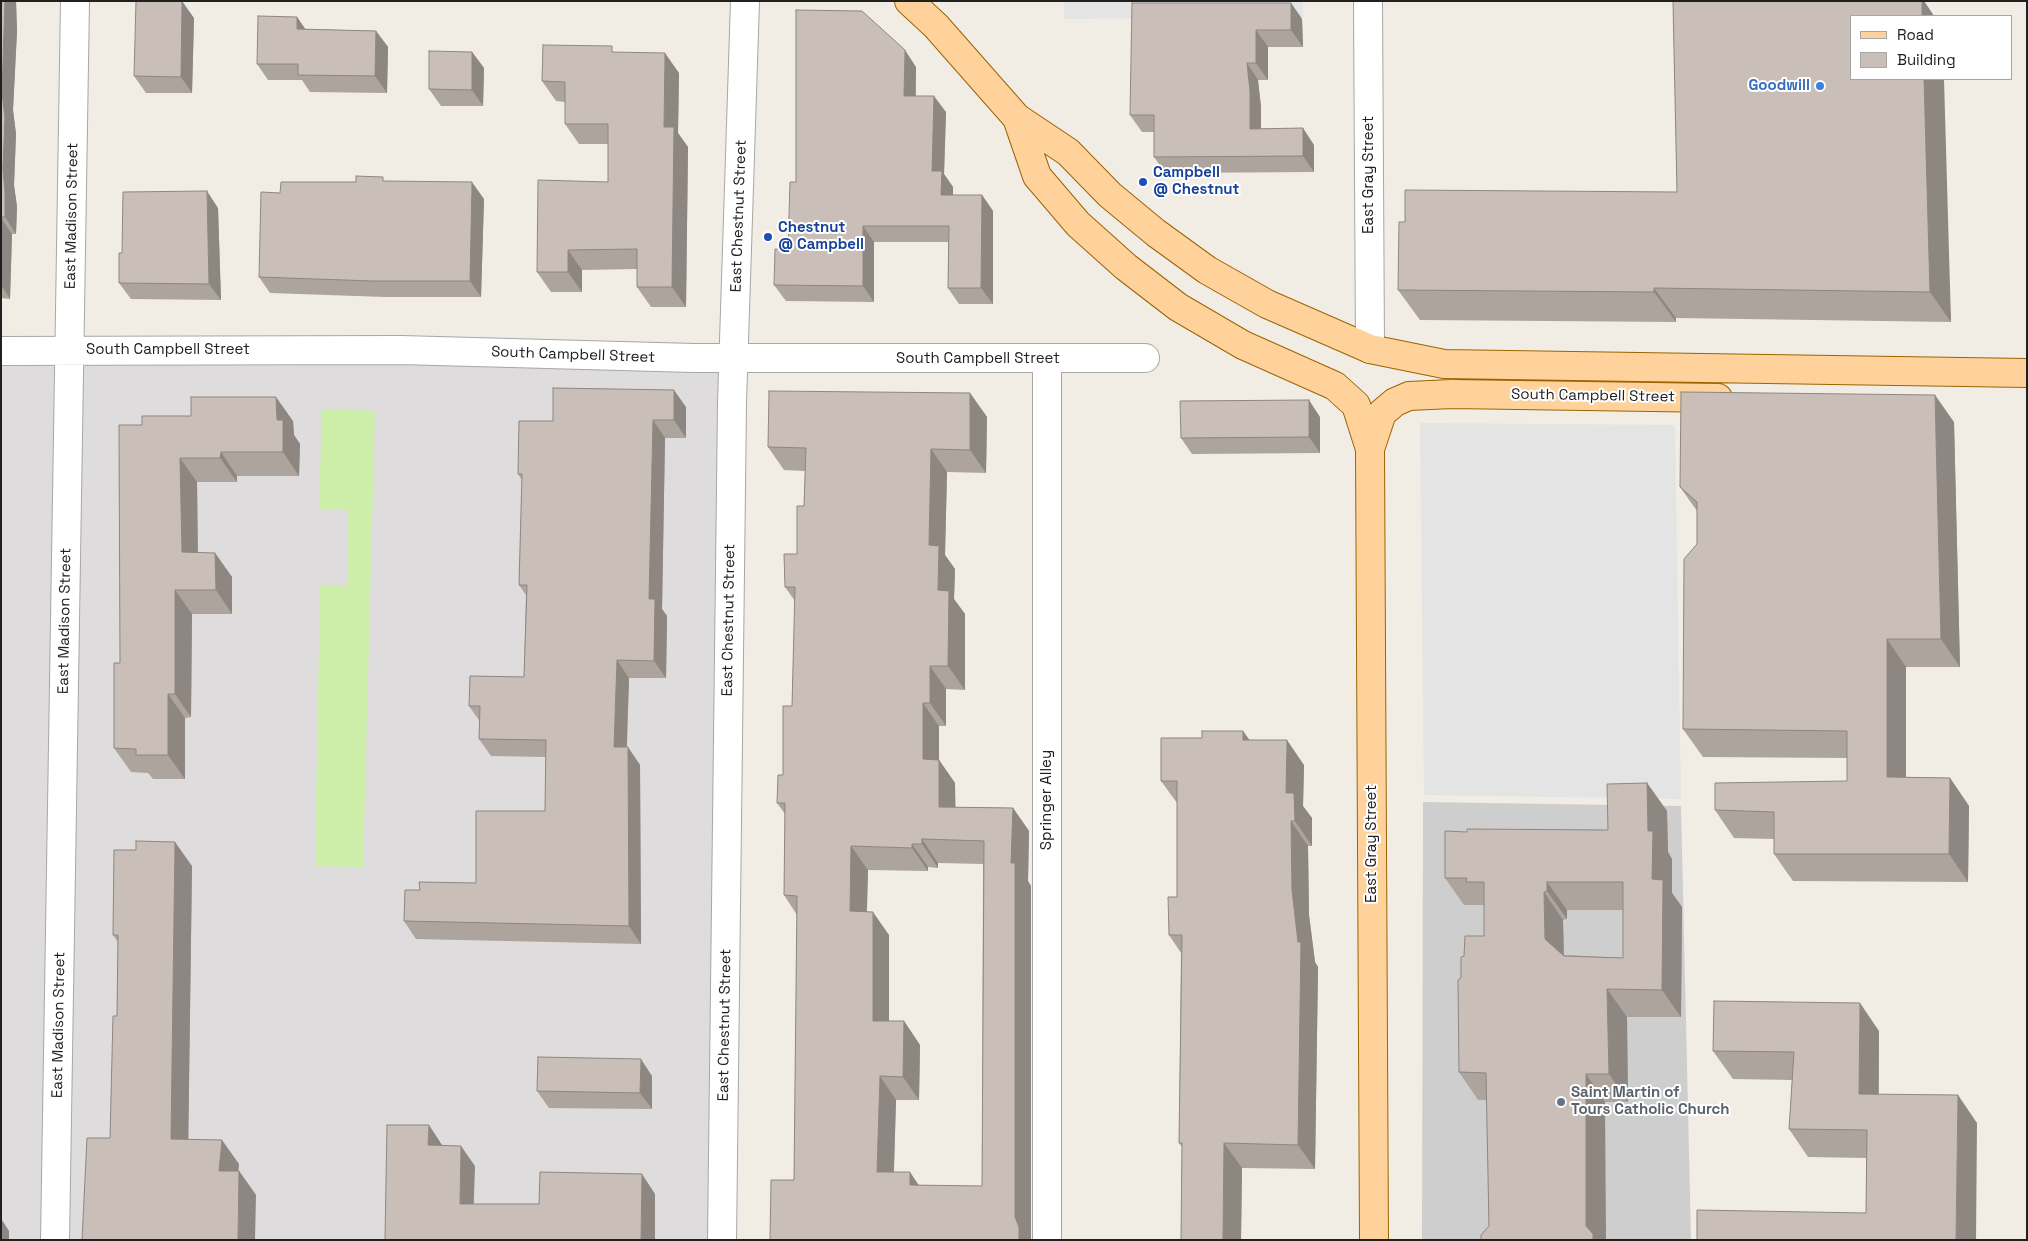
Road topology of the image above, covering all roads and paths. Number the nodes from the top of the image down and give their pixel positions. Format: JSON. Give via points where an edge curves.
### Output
{"nodes":[{"id":1,"x":74,"y":1,"type":"edge"},
{"id":2,"x":745,"y":1,"type":"edge"},
{"id":3,"x":909,"y":1,"type":"edge"},
{"id":4,"x":1368,"y":1,"type":"edge"},
{"id":5,"x":1018,"y":118,"type":"junction"},
{"id":6,"x":1370,"y":348,"type":"junction"},
{"id":7,"x":1,"y":350,"type":"edge"},
{"id":8,"x":70,"y":351,"type":"junction"},
{"id":9,"x":733,"y":358,"type":"junction"},
{"id":10,"x":1145,"y":358,"type":"dead end"},
{"id":11,"x":1047,"y":359,"type":"junction"},
{"id":12,"x":1837,"y":370,"type":"junction"},
{"id":13,"x":2027,"y":373,"type":"edge"},
{"id":14,"x":1807,"y":393,"type":"edge"},
{"id":15,"x":1742,"y":398,"type":"edge"},
{"id":16,"x":1370,"y":449,"type":"junction"},
{"id":17,"x":56,"y":1240,"type":"edge"},
{"id":18,"x":722,"y":1240,"type":"edge"},
{"id":19,"x":1047,"y":1240,"type":"edge"},
{"id":20,"x":1374,"y":1240,"type":"edge"}],
"edges":[{"from":1,"to":8,"type":"street","name":"East Madison Street"},
{"from":2,"to":9,"type":"street","name":"East Chestnut Street"},
{"from":3,"to":5,"type":"main road","via":[[936,26]]},
{"from":4,"to":6,"type":"street","name":"East Gray Street"},
{"from":5,"to":6,"type":"main road","name":"South Campbell Street","via":[[1068,152],[1110,195],[1207,270],[1267,304]]},
{"from":5,"to":16,"type":"main road","via":[[1037,176],[1078,224],[1178,307],[1243,346],[1335,386],[1356,406]]},
{"from":6,"to":12,"type":"main road","name":"South Campbell Street","via":[[1444,364]]},
{"from":7,"to":8,"type":"street","name":"South Campbell Street"},
{"from":8,"to":9,"type":"street","name":"South Campbell Street","via":[[401,350]]},
{"from":8,"to":17,"type":"street","name":"East Madison Street"},
{"from":9,"to":11,"type":"street","name":"South Campbell Street"},
{"from":9,"to":18,"type":"street","name":"East Chestnut Street"},
{"from":10,"to":11,"type":"street","name":"South Campbell Street"},
{"from":11,"to":19,"type":"street","name":"Springer Alley"},
{"from":12,"to":13,"type":"main road","name":"South Campbell Street"},
{"from":12,"to":14,"type":"main road"},
{"from":15,"to":16,"type":"main road","name":"South Campbell Street","via":[[1410,396],[1395,402],[1382,413]]},
{"from":16,"to":20,"type":"main road","name":"East Gray Street"}]}
